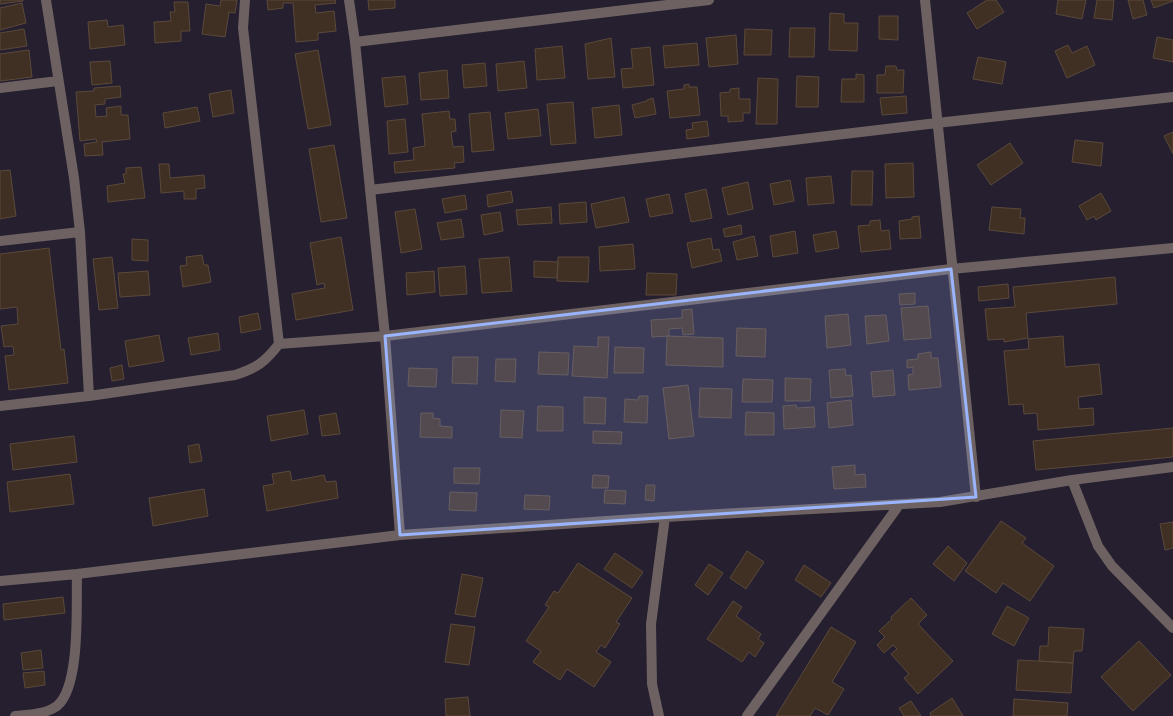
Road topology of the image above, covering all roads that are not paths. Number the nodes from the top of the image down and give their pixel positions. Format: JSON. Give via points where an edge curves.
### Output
{"nodes":[{"id":1,"x":46,"y":0,"type":"edge"},
{"id":2,"x":245,"y":0,"type":"edge"},
{"id":3,"x":349,"y":0,"type":"edge"},
{"id":4,"x":709,"y":0,"type":"edge"},
{"id":5,"x":925,"y":0,"type":"edge"},
{"id":6,"x":355,"y":42,"type":"junction"},
{"id":7,"x":58,"y":81,"type":"junction"},
{"id":8,"x":0,"y":88,"type":"edge"},
{"id":9,"x":1173,"y":97,"type":"edge"},
{"id":10,"x":937,"y":123,"type":"junction"},
{"id":11,"x":370,"y":190,"type":"junction"},
{"id":12,"x":80,"y":232,"type":"junction"},
{"id":13,"x":0,"y":241,"type":"edge"},
{"id":14,"x":1173,"y":248,"type":"edge"},
{"id":15,"x":951,"y":269,"type":"junction"},
{"id":16,"x":385,"y":336,"type":"junction"},
{"id":17,"x":279,"y":344,"type":"junction"},
{"id":18,"x":89,"y":396,"type":"junction"},
{"id":19,"x":0,"y":406,"type":"edge"},
{"id":20,"x":1173,"y":467,"type":"edge"},
{"id":21,"x":1072,"y":480,"type":"junction"},
{"id":22,"x":976,"y":497,"type":"junction"},
{"id":23,"x":899,"y":504,"type":"junction"},
{"id":24,"x":664,"y":517,"type":"junction"},
{"id":25,"x":400,"y":535,"type":"junction"},
{"id":26,"x":77,"y":574,"type":"junction"},
{"id":27,"x":0,"y":581,"type":"edge"},
{"id":28,"x":1173,"y":628,"type":"edge"},
{"id":29,"x":15,"y":716,"type":"edge"},
{"id":30,"x":660,"y":716,"type":"edge"},
{"id":31,"x":747,"y":716,"type":"edge"}],
"edges":[{"from":1,"to":7,"type":"street"},
{"from":2,"to":17,"type":"street","via":[[243,28]]},
{"from":3,"to":6,"type":"street"},
{"from":4,"to":6,"type":"street"},
{"from":5,"to":10,"type":"street"},
{"from":6,"to":11,"type":"street"},
{"from":7,"to":8,"type":"street"},
{"from":7,"to":12,"type":"street","via":[[64,106]]},
{"from":9,"to":10,"type":"street"},
{"from":10,"to":11,"type":"street"},
{"from":10,"to":15,"type":"street"},
{"from":11,"to":16,"type":"street"},
{"from":12,"to":13,"type":"street"},
{"from":12,"to":18,"type":"street"},
{"from":14,"to":15,"type":"street"},
{"from":15,"to":16,"type":"street"},
{"from":15,"to":22,"type":"street"},
{"from":16,"to":17,"type":"street"},
{"from":16,"to":25,"type":"street"},
{"from":17,"to":18,"type":"street","via":[[268,359],[254,369],[235,375]]},
{"from":18,"to":19,"type":"street"},
{"from":20,"to":21,"type":"street"},
{"from":21,"to":22,"type":"street"},
{"from":21,"to":28,"type":"street","via":[[1098,546],[1112,566]]},
{"from":22,"to":23,"type":"street"},
{"from":23,"to":24,"type":"street"},
{"from":23,"to":31,"type":"street"},
{"from":24,"to":25,"type":"street"},
{"from":24,"to":30,"type":"street","via":[[651,624],[652,684]]},
{"from":25,"to":26,"type":"street"},
{"from":26,"to":27,"type":"street"},
{"from":26,"to":29,"type":"street","via":[[74,670],[67,692],[57,706],[42,712]]}]}
